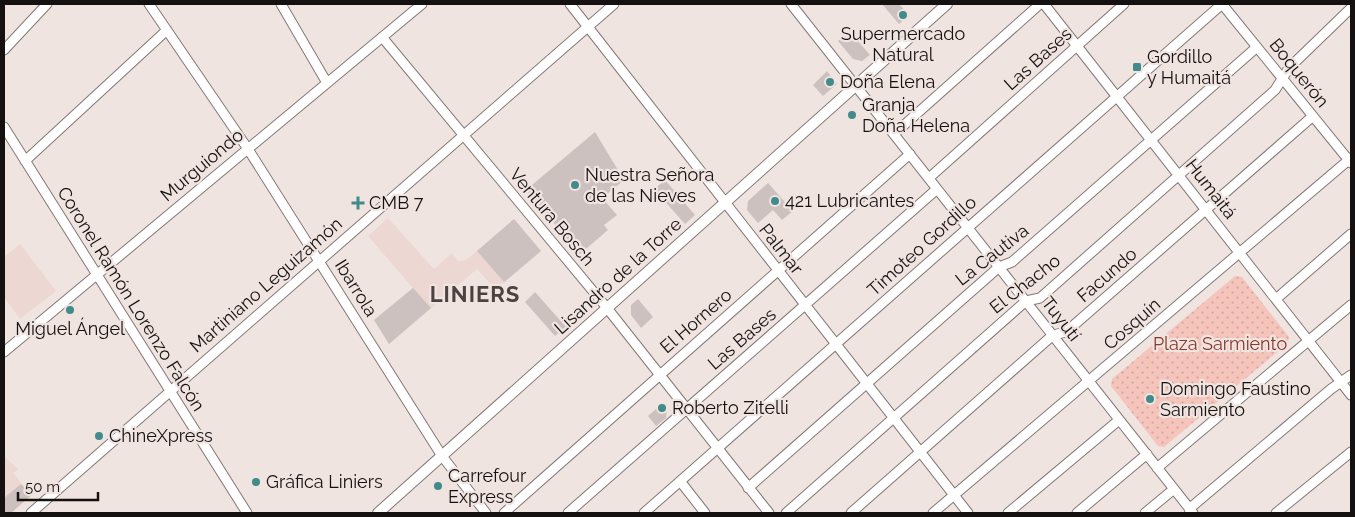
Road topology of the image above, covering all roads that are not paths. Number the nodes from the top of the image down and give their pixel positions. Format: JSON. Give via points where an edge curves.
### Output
{"nodes":[{"id":1,"x":47,"y":4,"type":"edge"},
{"id":2,"x":149,"y":4,"type":"edge"},
{"id":3,"x":281,"y":4,"type":"edge"},
{"id":4,"x":422,"y":4,"type":"edge"},
{"id":5,"x":570,"y":4,"type":"edge"},
{"id":6,"x":614,"y":4,"type":"edge"},
{"id":7,"x":791,"y":4,"type":"edge"},
{"id":8,"x":947,"y":4,"type":"edge"},
{"id":9,"x":1040,"y":4,"type":"edge"},
{"id":10,"x":1044,"y":4,"type":"edge"},
{"id":11,"x":1124,"y":4,"type":"edge"},
{"id":12,"x":1222,"y":4,"type":"edge"},
{"id":13,"x":1351,"y":8,"type":"edge"},
{"id":14,"x":587,"y":27,"type":"junction"},
{"id":15,"x":167,"y":30,"type":"junction"},
{"id":16,"x":382,"y":37,"type":"junction"},
{"id":17,"x":1077,"y":46,"type":"junction"},
{"id":18,"x":1257,"y":47,"type":"junction"},
{"id":19,"x":4,"y":50,"type":"edge"},
{"id":20,"x":1282,"y":79,"type":"junction"},
{"id":21,"x":327,"y":83,"type":"junction"},
{"id":22,"x":856,"y":86,"type":"junction"},
{"id":23,"x":1117,"y":96,"type":"junction"},
{"id":24,"x":1313,"y":116,"type":"junction"},
{"id":25,"x":4,"y":127,"type":"edge"},
{"id":26,"x":894,"y":134,"type":"junction"},
{"id":27,"x":462,"y":135,"type":"junction"},
{"id":28,"x":1152,"y":141,"type":"junction"},
{"id":29,"x":248,"y":149,"type":"junction"},
{"id":30,"x":910,"y":154,"type":"junction"},
{"id":31,"x":1350,"y":160,"type":"edge"},
{"id":32,"x":25,"y":161,"type":"junction"},
{"id":33,"x":1179,"y":175,"type":"junction"},
{"id":34,"x":929,"y":178,"type":"junction"},
{"id":35,"x":937,"y":189,"type":"junction"},
{"id":36,"x":725,"y":204,"type":"junction"},
{"id":37,"x":1206,"y":210,"type":"junction"},
{"id":38,"x":968,"y":227,"type":"junction"},
{"id":39,"x":1351,"y":234,"type":"edge"},
{"id":40,"x":1240,"y":253,"type":"junction"},
{"id":41,"x":320,"y":260,"type":"junction"},
{"id":42,"x":999,"y":267,"type":"junction"},
{"id":43,"x":777,"y":271,"type":"junction"},
{"id":44,"x":96,"y":275,"type":"junction"},
{"id":45,"x":1276,"y":299,"type":"junction"},
{"id":46,"x":1026,"y":301,"type":"junction"},
{"id":47,"x":804,"y":305,"type":"junction"},
{"id":48,"x":1351,"y":305,"type":"edge"},
{"id":49,"x":607,"y":308,"type":"junction"},
{"id":50,"x":1053,"y":336,"type":"junction"},
{"id":51,"x":1309,"y":341,"type":"junction"},
{"id":52,"x":835,"y":345,"type":"junction"},
{"id":53,"x":4,"y":352,"type":"edge"},
{"id":54,"x":660,"y":375,"type":"junction"},
{"id":55,"x":1351,"y":375,"type":"edge"},
{"id":56,"x":1090,"y":381,"type":"junction"},
{"id":57,"x":1341,"y":382,"type":"junction"},
{"id":58,"x":866,"y":383,"type":"junction"},
{"id":59,"x":170,"y":391,"type":"junction"},
{"id":60,"x":1351,"y":395,"type":"edge"},
{"id":61,"x":687,"y":409,"type":"junction"},
{"id":62,"x":893,"y":418,"type":"junction"},
{"id":63,"x":1119,"y":420,"type":"junction"},
{"id":64,"x":718,"y":448,"type":"junction"},
{"id":65,"x":1351,"y":452,"type":"edge"},
{"id":66,"x":920,"y":453,"type":"junction"},
{"id":67,"x":1146,"y":454,"type":"junction"},
{"id":68,"x":442,"y":456,"type":"junction"},
{"id":69,"x":1157,"y":468,"type":"junction"},
{"id":70,"x":680,"y":481,"type":"junction"},
{"id":71,"x":748,"y":488,"type":"junction"},
{"id":72,"x":1174,"y":489,"type":"junction"},
{"id":73,"x":954,"y":496,"type":"junction"},
{"id":74,"x":1191,"y":511,"type":"edge"},
{"id":75,"x":647,"y":512,"type":"edge"},
{"id":76,"x":31,"y":513,"type":"edge"},
{"id":77,"x":247,"y":513,"type":"edge"},
{"id":78,"x":378,"y":513,"type":"edge"},
{"id":79,"x":486,"y":513,"type":"edge"},
{"id":80,"x":504,"y":513,"type":"edge"},
{"id":81,"x":568,"y":513,"type":"edge"},
{"id":82,"x":705,"y":513,"type":"edge"},
{"id":83,"x":769,"y":513,"type":"edge"},
{"id":84,"x":786,"y":513,"type":"edge"},
{"id":85,"x":852,"y":513,"type":"edge"},
{"id":86,"x":933,"y":513,"type":"edge"},
{"id":87,"x":968,"y":513,"type":"edge"},
{"id":88,"x":1008,"y":513,"type":"edge"},
{"id":89,"x":1077,"y":513,"type":"edge"},
{"id":90,"x":1145,"y":513,"type":"edge"},
{"id":91,"x":1276,"y":513,"type":"edge"}],
"edges":[{"from":1,"to":19,"type":"street"},
{"from":2,"to":15,"type":"street","name":"Ibarrola"},
{"from":3,"to":21,"type":"street"},
{"from":4,"to":16,"type":"street","name":"Murguiondo"},
{"from":5,"to":14,"type":"street","name":"Palmar"},
{"from":6,"to":14,"type":"street","name":"Martiniano Leguizamón"},
{"from":7,"to":22,"type":"street","name":"Tuyutí"},
{"from":8,"to":22,"type":"street","name":"Lisandro de la Torre"},
{"from":9,"to":26,"type":"street"},
{"from":10,"to":17,"type":"street","name":"Humaitá"},
{"from":11,"to":17,"type":"street","name":"Las Bases"},
{"from":12,"to":18,"type":"street","name":"Boquerón"},
{"from":12,"to":23,"type":"street","name":"Timoteo Gordillo"},
{"from":13,"to":20,"type":"street","name":"El Chacho","via":[[1289,68]]},
{"from":14,"to":27,"type":"street","name":"Martiniano Leguizamón"},
{"from":14,"to":36,"type":"street","name":"Palmar"},
{"from":15,"to":29,"type":"street","name":"Ibarrola"},
{"from":15,"to":32,"type":"street"},
{"from":16,"to":21,"type":"street","name":"Murguiondo"},
{"from":16,"to":27,"type":"street","name":"Ventura Bosch"},
{"from":17,"to":23,"type":"street","name":"Humaitá"},
{"from":17,"to":34,"type":"street","name":"Las Bases"},
{"from":18,"to":20,"type":"street","name":"Boquerón"},
{"from":18,"to":28,"type":"street","name":"La Cautiva"},
{"from":20,"to":24,"type":"street","name":"Boquerón"},
{"from":20,"to":33,"type":"street","name":"El Chacho","via":[[1275,90]]},
{"from":21,"to":29,"type":"street","name":"Murguiondo"},
{"from":22,"to":26,"type":"street","name":"Tuyutí"},
{"from":22,"to":36,"type":"street","name":"Lisandro de la Torre"},
{"from":23,"to":28,"type":"street","name":"Humaitá"},
{"from":23,"to":38,"type":"street","name":"Timoteo Gordillo"},
{"from":24,"to":31,"type":"street","name":"Boquerón"},
{"from":24,"to":37,"type":"street","name":"Facundo"},
{"from":25,"to":32,"type":"street","name":"Coronel Ramón Lorenzo Falcón"},
{"from":26,"to":30,"type":"street","name":"Tuyutí"},
{"from":27,"to":41,"type":"street","name":"Martiniano Leguizamón"},
{"from":27,"to":49,"type":"street","name":"Ventura Bosch"},
{"from":28,"to":33,"type":"street","name":"Humaitá"},
{"from":28,"to":42,"type":"street","name":"La Cautiva","via":[[1012,262]]},
{"from":29,"to":41,"type":"street","name":"Ibarrola"},
{"from":29,"to":44,"type":"street","name":"Murguiondo"},
{"from":30,"to":34,"type":"street","name":"Tuyutí"},
{"from":30,"to":43,"type":"street","name":"El Hornero"},
{"from":31,"to":40,"type":"street","name":"Cosquín"},
{"from":32,"to":44,"type":"street","name":"Coronel Ramón Lorenzo Falcón"},
{"from":33,"to":37,"type":"street","name":"Humaitá"},
{"from":33,"to":46,"type":"street","name":"El Chacho","via":[[1040,298]]},
{"from":34,"to":35,"type":"street","name":"Tuyutí"},
{"from":35,"to":38,"type":"street","name":"Tuyutí"},
{"from":35,"to":47,"type":"street","name":"Las Bases"},
{"from":36,"to":43,"type":"street","name":"Palmar"},
{"from":36,"to":49,"type":"street","name":"Lisandro de la Torre"},
{"from":37,"to":40,"type":"street","name":"Humaitá"},
{"from":37,"to":50,"type":"street","name":"Facundo","via":[[1066,332]]},
{"from":38,"to":42,"type":"street","name":"Tuyutí"},
{"from":38,"to":52,"type":"street","name":"Timoteo Gordillo"},
{"from":39,"to":45,"type":"street"},
{"from":40,"to":45,"type":"street","name":"Humaitá"},
{"from":40,"to":56,"type":"street","name":"Cosquín"},
{"from":41,"to":59,"type":"street","name":"Martiniano Leguizamón"},
{"from":41,"to":68,"type":"street","name":"Ibarrola"},
{"from":42,"to":46,"type":"street","name":"Tuyutí"},
{"from":42,"to":58,"type":"street","name":"La Cautiva"},
{"from":43,"to":47,"type":"street","name":"Palmar"},
{"from":43,"to":54,"type":"street","name":"El Hornero"},
{"from":44,"to":53,"type":"street","name":"Murguiondo"},
{"from":44,"to":59,"type":"street","name":"Coronel Ramón Lorenzo Falcón"},
{"from":45,"to":51,"type":"street","name":"Humaitá"},
{"from":46,"to":50,"type":"street","name":"Tuyutí"},
{"from":46,"to":62,"type":"street","name":"El Chacho"},
{"from":47,"to":52,"type":"street","name":"Palmar"},
{"from":47,"to":61,"type":"street","name":"Las Bases"},
{"from":48,"to":51,"type":"street"},
{"from":49,"to":54,"type":"street","name":"Ventura Bosch"},
{"from":49,"to":68,"type":"street","name":"Lisandro de la Torre"},
{"from":50,"to":56,"type":"street","name":"Tuyutí"},
{"from":50,"to":66,"type":"street","name":"Facundo"},
{"from":51,"to":57,"type":"street","name":"Humaitá"},
{"from":51,"to":69,"type":"street"},
{"from":52,"to":58,"type":"street","name":"Palmar"},
{"from":52,"to":64,"type":"street","name":"Timoteo Gordillo"},
{"from":54,"to":61,"type":"street","name":"Ventura Bosch"},
{"from":54,"to":80,"type":"street","name":"El Hornero"},
{"from":55,"to":57,"type":"street"},
{"from":56,"to":63,"type":"street","name":"Tuyutí"},
{"from":56,"to":73,"type":"street","name":"Cosquín"},
{"from":57,"to":60,"type":"street","name":"Humaitá"},
{"from":57,"to":74,"type":"street"},
{"from":58,"to":62,"type":"street","name":"Palmar"},
{"from":58,"to":71,"type":"street","name":"La Cautiva"},
{"from":59,"to":76,"type":"street","name":"Martiniano Leguizamón"},
{"from":59,"to":77,"type":"street","name":"Coronel Ramón Lorenzo Falcón"},
{"from":61,"to":64,"type":"street","name":"Ventura Bosch"},
{"from":61,"to":81,"type":"street","name":"Las Bases"},
{"from":62,"to":66,"type":"street","name":"Palmar"},
{"from":62,"to":84,"type":"street","name":"El Chacho"},
{"from":63,"to":67,"type":"street","name":"Tuyutí"},
{"from":63,"to":88,"type":"street"},
{"from":64,"to":70,"type":"street","name":"Timoteo Gordillo"},
{"from":64,"to":71,"type":"street","name":"Ventura Bosch"},
{"from":65,"to":91,"type":"street"},
{"from":66,"to":73,"type":"street","name":"Palmar"},
{"from":66,"to":85,"type":"street","name":"Facundo"},
{"from":67,"to":69,"type":"street","name":"Tuyutí"},
{"from":67,"to":89,"type":"street"},
{"from":68,"to":78,"type":"street","name":"Lisandro de la Torre"},
{"from":68,"to":79,"type":"street","name":"Ibarrola"},
{"from":69,"to":72,"type":"street","name":"Tuyutí"},
{"from":70,"to":75,"type":"street","name":"Timoteo Gordillo"},
{"from":70,"to":82,"type":"street"},
{"from":71,"to":83,"type":"street","name":"Ventura Bosch"},
{"from":72,"to":74,"type":"street","name":"Tuyutí"},
{"from":72,"to":90,"type":"street"},
{"from":73,"to":86,"type":"street","name":"Cosquín"},
{"from":73,"to":87,"type":"street","name":"Palmar"}]}
